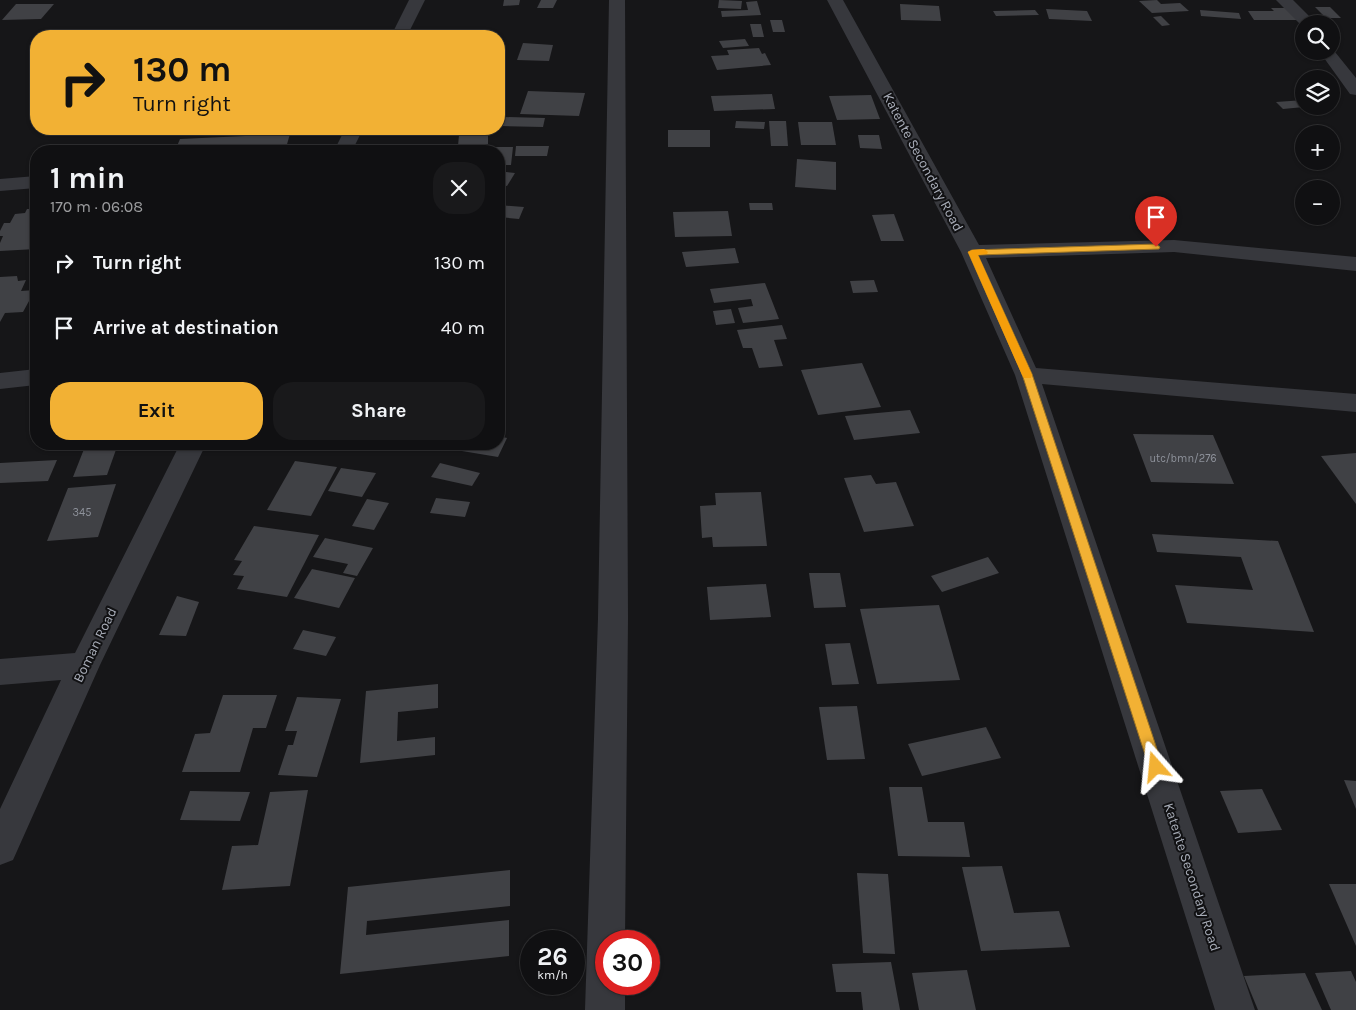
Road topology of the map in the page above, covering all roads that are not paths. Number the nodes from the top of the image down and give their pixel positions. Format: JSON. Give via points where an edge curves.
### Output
{"nodes":[{"id":1,"x":417,"y":0,"type":"edge"},
{"id":2,"x":616,"y":0,"type":"edge"},
{"id":3,"x":835,"y":0,"type":"edge"},
{"id":4,"x":1284,"y":0,"type":"edge"},
{"id":5,"x":1300,"y":15,"type":"edge"},
{"id":6,"x":402,"y":30,"type":"edge"},
{"id":7,"x":1334,"y":60,"type":"edge"},
{"id":8,"x":1356,"y":90,"type":"edge"},
{"id":9,"x":30,"y":182,"type":"edge"},
{"id":10,"x":0,"y":184,"type":"edge"},
{"id":11,"x":972,"y":252,"type":"junction"},
{"id":12,"x":1356,"y":264,"type":"edge"},
{"id":13,"x":1027,"y":374,"type":"junction"},
{"id":14,"x":30,"y":378,"type":"edge"},
{"id":15,"x":0,"y":381,"type":"edge"},
{"id":16,"x":1356,"y":403,"type":"edge"},
{"id":17,"x":190,"y":450,"type":"edge"},
{"id":18,"x":84,"y":665,"type":"junction"},
{"id":19,"x":0,"y":672,"type":"edge"},
{"id":20,"x":0,"y":848,"type":"edge"},
{"id":21,"x":604,"y":1010,"type":"edge"},
{"id":22,"x":1235,"y":1010,"type":"edge"}],
"edges":[{"from":1,"to":6,"type":"street"},
{"from":2,"to":21,"type":"street","via":[[613,618]]},
{"from":3,"to":11,"type":"street","name":"Katente Secondary Road"},
{"from":4,"to":5,"type":"street"},
{"from":7,"to":8,"type":"street"},
{"from":9,"to":10,"type":"street"},
{"from":11,"to":12,"type":"street","via":[[1174,246]]},
{"from":11,"to":13,"type":"street","name":"Katente Secondary Road"},
{"from":13,"to":16,"type":"street"},
{"from":13,"to":22,"type":"street","name":"Katente Secondary Road"},
{"from":14,"to":15,"type":"street"},
{"from":17,"to":18,"type":"street","name":"Boman Road"},
{"from":18,"to":19,"type":"street"},
{"from":18,"to":20,"type":"street","name":"Boman Road"}]}
